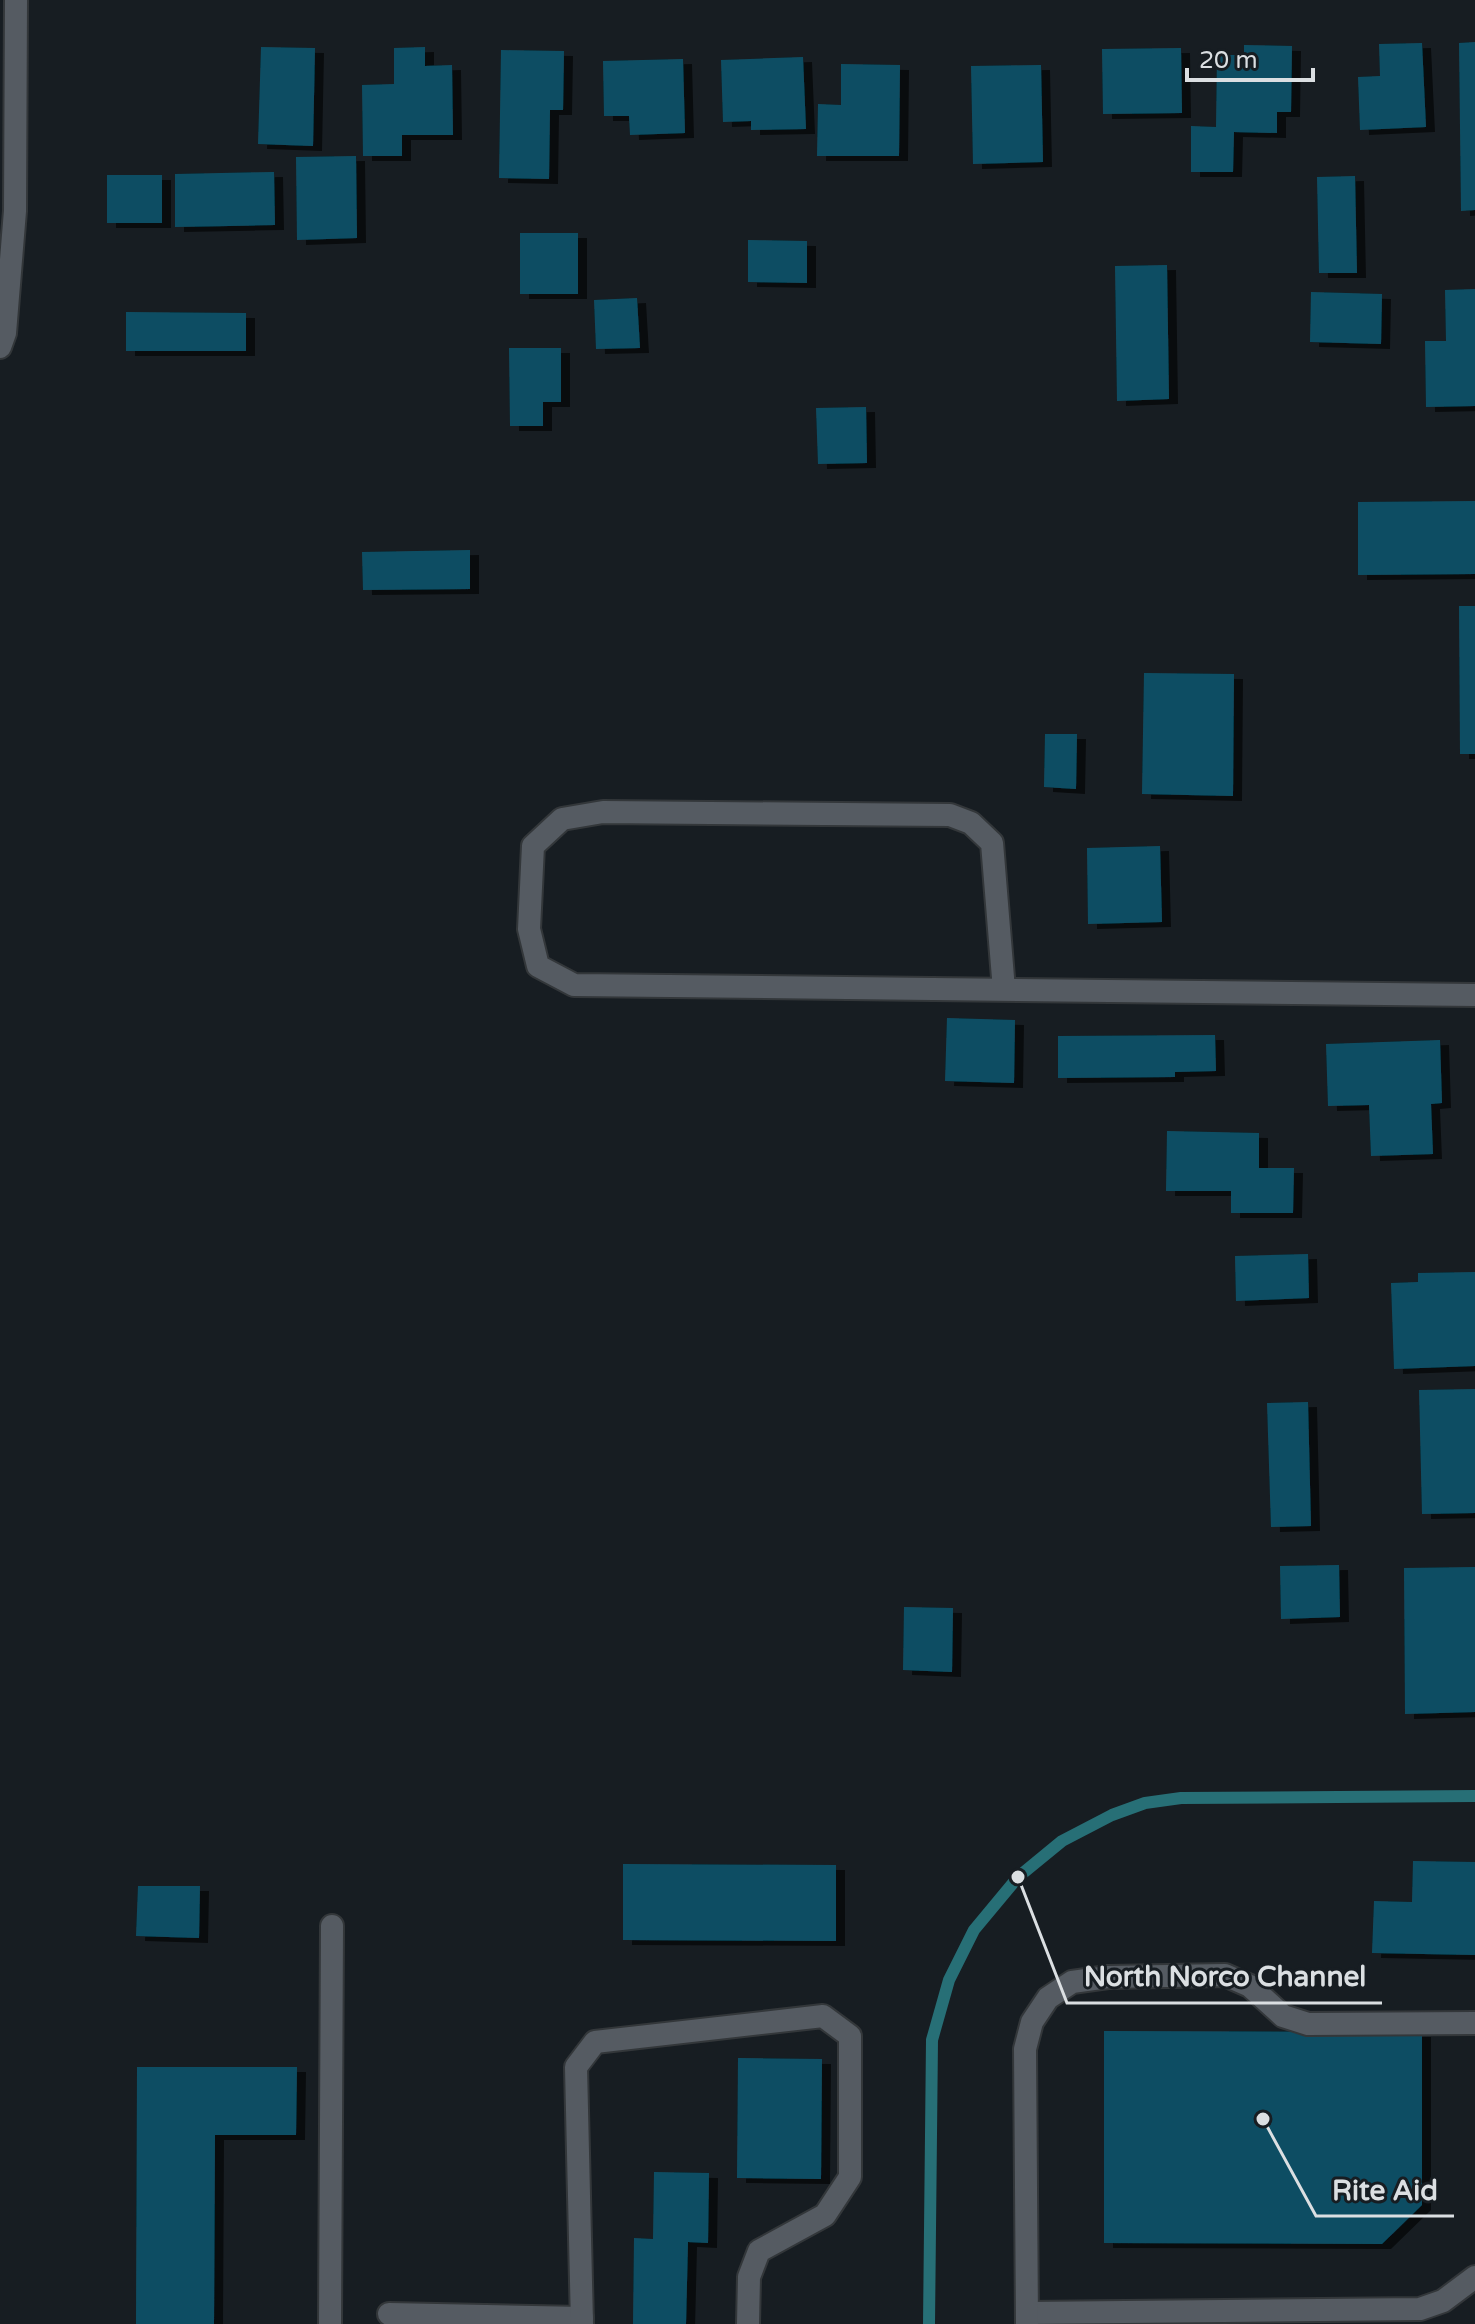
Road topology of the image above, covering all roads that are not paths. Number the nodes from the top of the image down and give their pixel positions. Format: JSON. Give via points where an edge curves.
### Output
{"nodes":[{"id":1,"x":16,"y":0,"type":"edge"},
{"id":2,"x":0,"y":347,"type":"edge"},
{"id":3,"x":1004,"y":990,"type":"junction"},
{"id":4,"x":1475,"y":995,"type":"edge"},
{"id":5,"x":332,"y":1926,"type":"dead end"},
{"id":6,"x":1475,"y":2023,"type":"edge"},
{"id":7,"x":1475,"y":2277,"type":"edge"},
{"id":8,"x":389,"y":2314,"type":"dead end"},
{"id":9,"x":1027,"y":2318,"type":"edge"},
{"id":10,"x":582,"y":2321,"type":"edge"},
{"id":11,"x":330,"y":2324,"type":"edge"},
{"id":12,"x":748,"y":2324,"type":"edge"}],
"edges":[{"from":1,"to":2,"type":"lane","via":[[15,211]]},
{"from":3,"to":3,"type":"lane","via":[[574,985],[538,966],[529,929],[533,846],[562,819],[603,812],[950,815],[971,823],[992,843]]},
{"from":3,"to":4,"type":"lane"},
{"from":5,"to":11,"type":"lane"},
{"from":6,"to":9,"type":"lane","via":[[1308,2024],[1283,2016],[1250,1986],[1225,1975],[1072,1982],[1048,1998],[1032,2022],[1025,2049]]},
{"from":7,"to":9,"type":"lane","via":[[1443,2301],[1420,2309]]},
{"from":8,"to":10,"type":"lane"},
{"from":10,"to":12,"type":"lane","via":[[576,2067],[595,2042],[823,2016],[850,2036],[850,2177],[825,2215],[759,2251],[749,2277]]}]}
